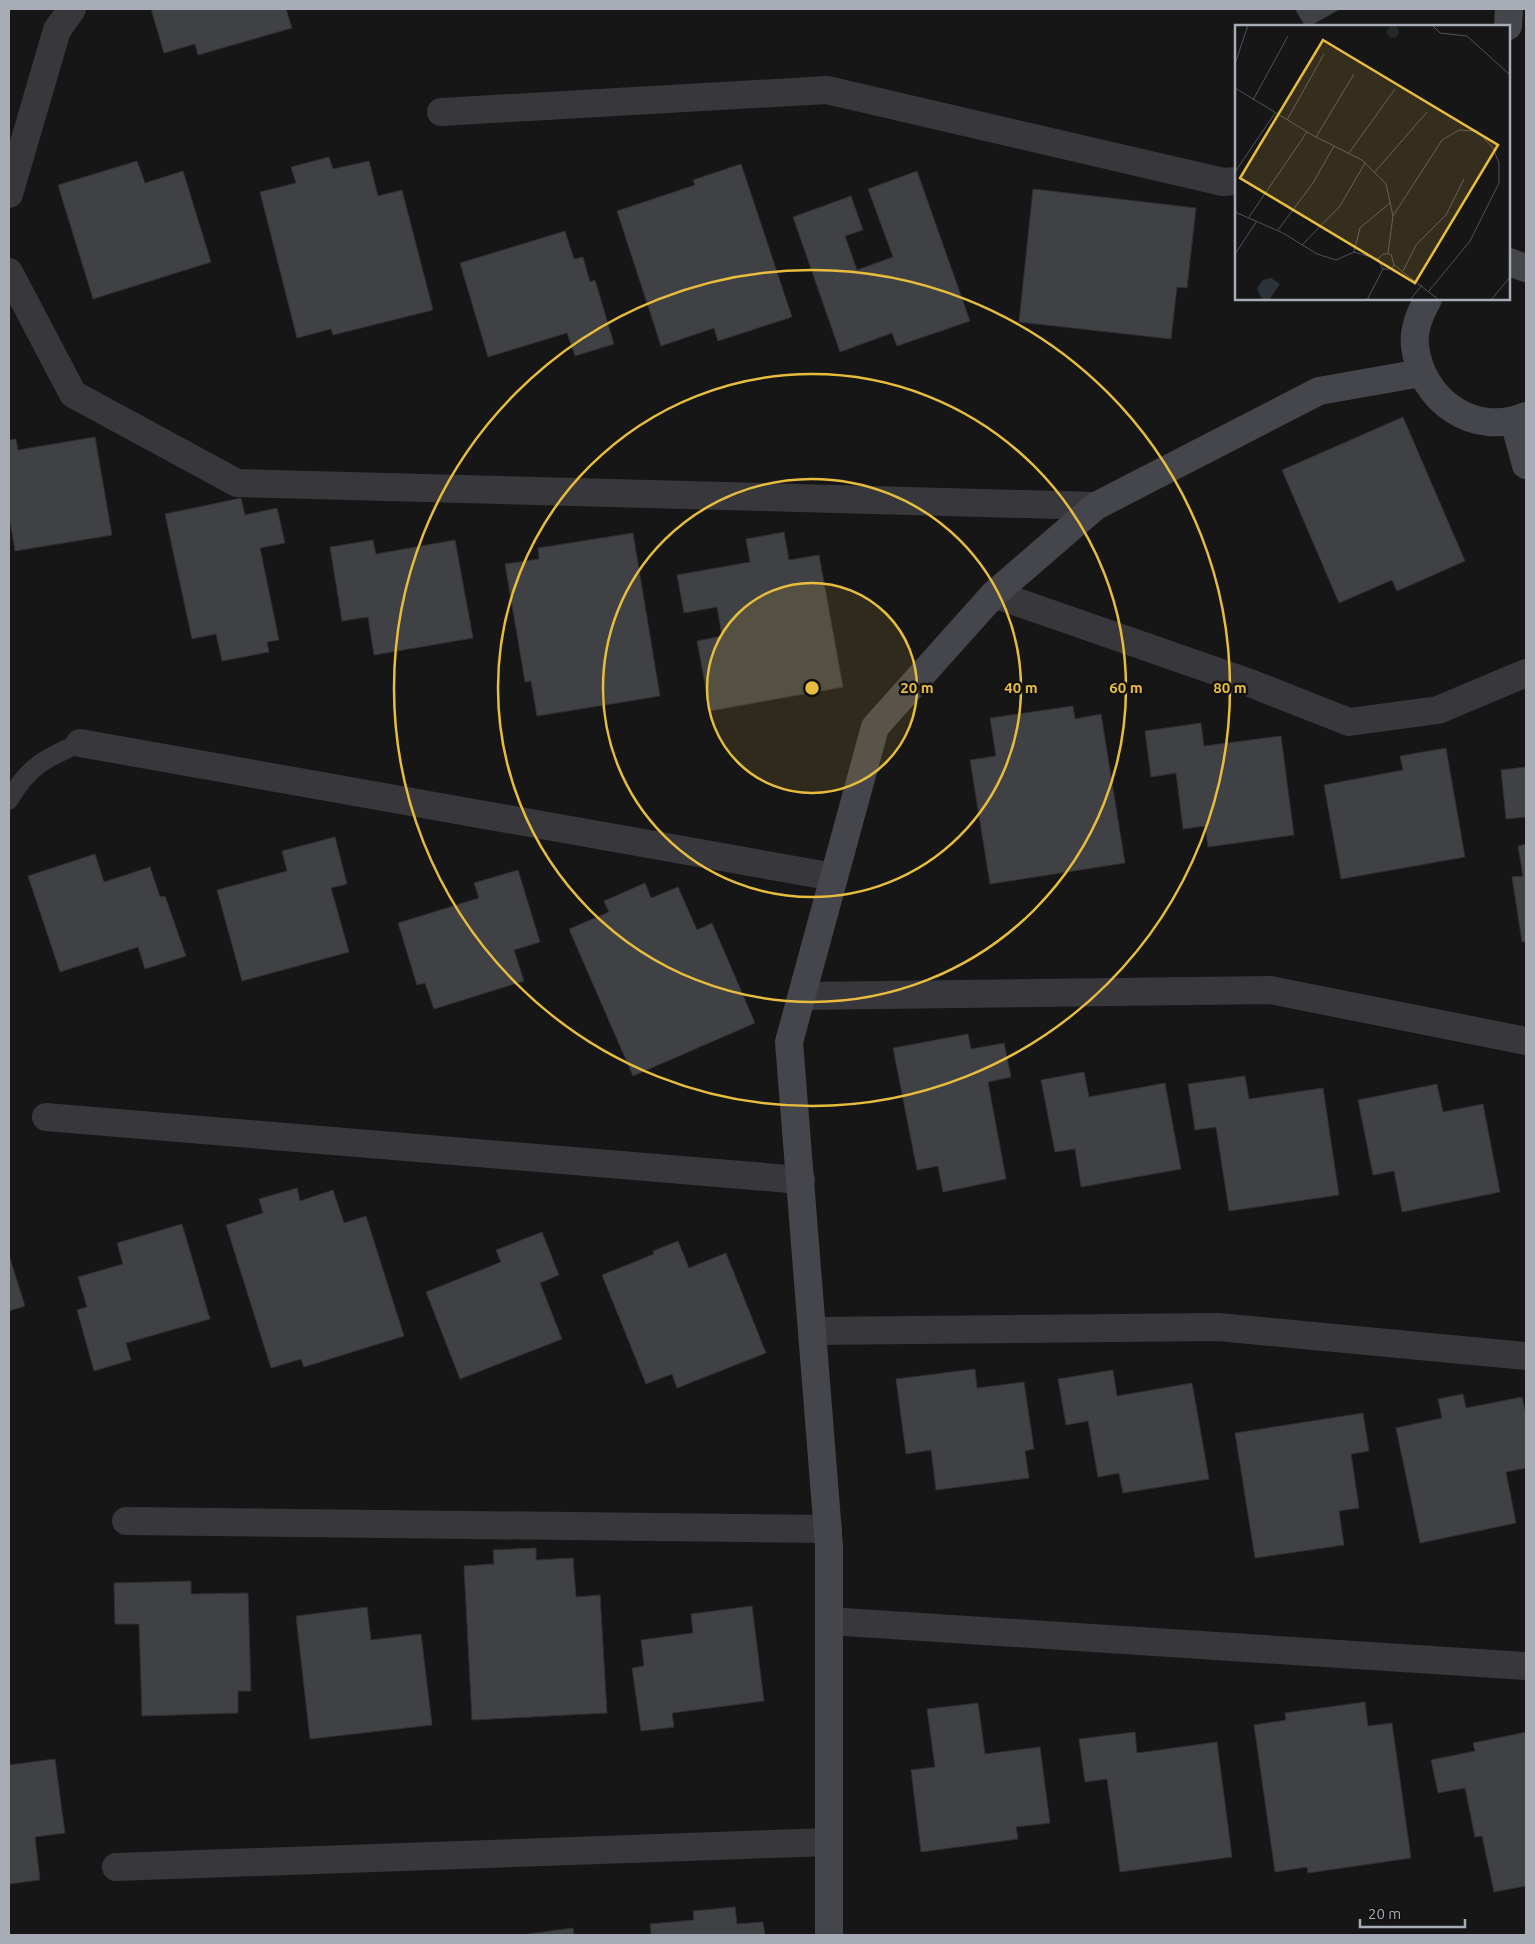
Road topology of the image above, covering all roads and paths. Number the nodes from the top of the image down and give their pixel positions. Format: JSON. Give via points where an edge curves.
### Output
{"nodes":[{"id":1,"x":72,"y":9,"type":"edge"},
{"id":2,"x":1509,"y":9,"type":"edge"},
{"id":3,"x":1508,"y":25,"type":"edge"},
{"id":4,"x":441,"y":112,"type":"dead end"},
{"id":5,"x":1235,"y":181,"type":"edge"},
{"id":6,"x":9,"y":194,"type":"edge"},
{"id":7,"x":1510,"y":262,"type":"edge"},
{"id":8,"x":1526,"y":268,"type":"edge"},
{"id":9,"x":9,"y":272,"type":"edge"},
{"id":10,"x":1427,"y":300,"type":"edge"},
{"id":11,"x":1421,"y":373,"type":"junction"},
{"id":12,"x":1520,"y":419,"type":"edge"},
{"id":13,"x":1526,"y":464,"type":"edge"},
{"id":14,"x":1096,"y":506,"type":"junction"},
{"id":15,"x":994,"y":594,"type":"junction"},
{"id":16,"x":1526,"y":674,"type":"edge"},
{"id":17,"x":80,"y":743,"type":"joint"},
{"id":18,"x":9,"y":800,"type":"edge"},
{"id":19,"x":834,"y":877,"type":"junction"},
{"id":20,"x":802,"y":996,"type":"junction"},
{"id":21,"x":1526,"y":1041,"type":"edge"},
{"id":22,"x":46,"y":1117,"type":"dead end"},
{"id":23,"x":801,"y":1180,"type":"junction"},
{"id":24,"x":812,"y":1331,"type":"junction"},
{"id":25,"x":1526,"y":1356,"type":"edge"},
{"id":26,"x":126,"y":1521,"type":"dead end"},
{"id":27,"x":828,"y":1528,"type":"junction"},
{"id":28,"x":829,"y":1621,"type":"junction"},
{"id":29,"x":1526,"y":1666,"type":"edge"},
{"id":30,"x":829,"y":1842,"type":"junction"},
{"id":31,"x":116,"y":1867,"type":"dead end"},
{"id":32,"x":830,"y":1935,"type":"edge"}],
"edges":[{"from":1,"to":6,"type":"street","via":[[57,30]]},
{"from":2,"to":3,"type":"street"},
{"from":4,"to":5,"type":"street","via":[[827,90],[1223,182]]},
{"from":7,"to":8,"type":"street"},
{"from":9,"to":14,"type":"street","via":[[73,394],[237,483]]},
{"from":10,"to":11,"type":"street","via":[[1418,317],[1415,345]]},
{"from":11,"to":12,"type":"street","via":[[1433,393],[1454,411],[1480,421]]},
{"from":11,"to":14,"type":"street","via":[[1319,391]]},
{"from":12,"to":13,"type":"street"},
{"from":14,"to":15,"type":"street"},
{"from":15,"to":16,"type":"street","via":[[1250,683],[1349,722],[1438,710]]},
{"from":15,"to":19,"type":"street","via":[[874,726]]},
{"from":17,"to":18,"type":"lane","via":[[33,768],[22,778]]},
{"from":17,"to":19,"type":"street"},
{"from":19,"to":20,"type":"street"},
{"from":20,"to":21,"type":"street","via":[[1270,990]]},
{"from":20,"to":23,"type":"street","via":[[790,1042]]},
{"from":22,"to":23,"type":"street"},
{"from":23,"to":24,"type":"street"},
{"from":24,"to":25,"type":"street","via":[[1218,1327]]},
{"from":24,"to":27,"type":"street"},
{"from":26,"to":27,"type":"street"},
{"from":27,"to":28,"type":"street"},
{"from":28,"to":29,"type":"street"},
{"from":28,"to":30,"type":"street"},
{"from":30,"to":31,"type":"street"},
{"from":30,"to":32,"type":"street"}]}
